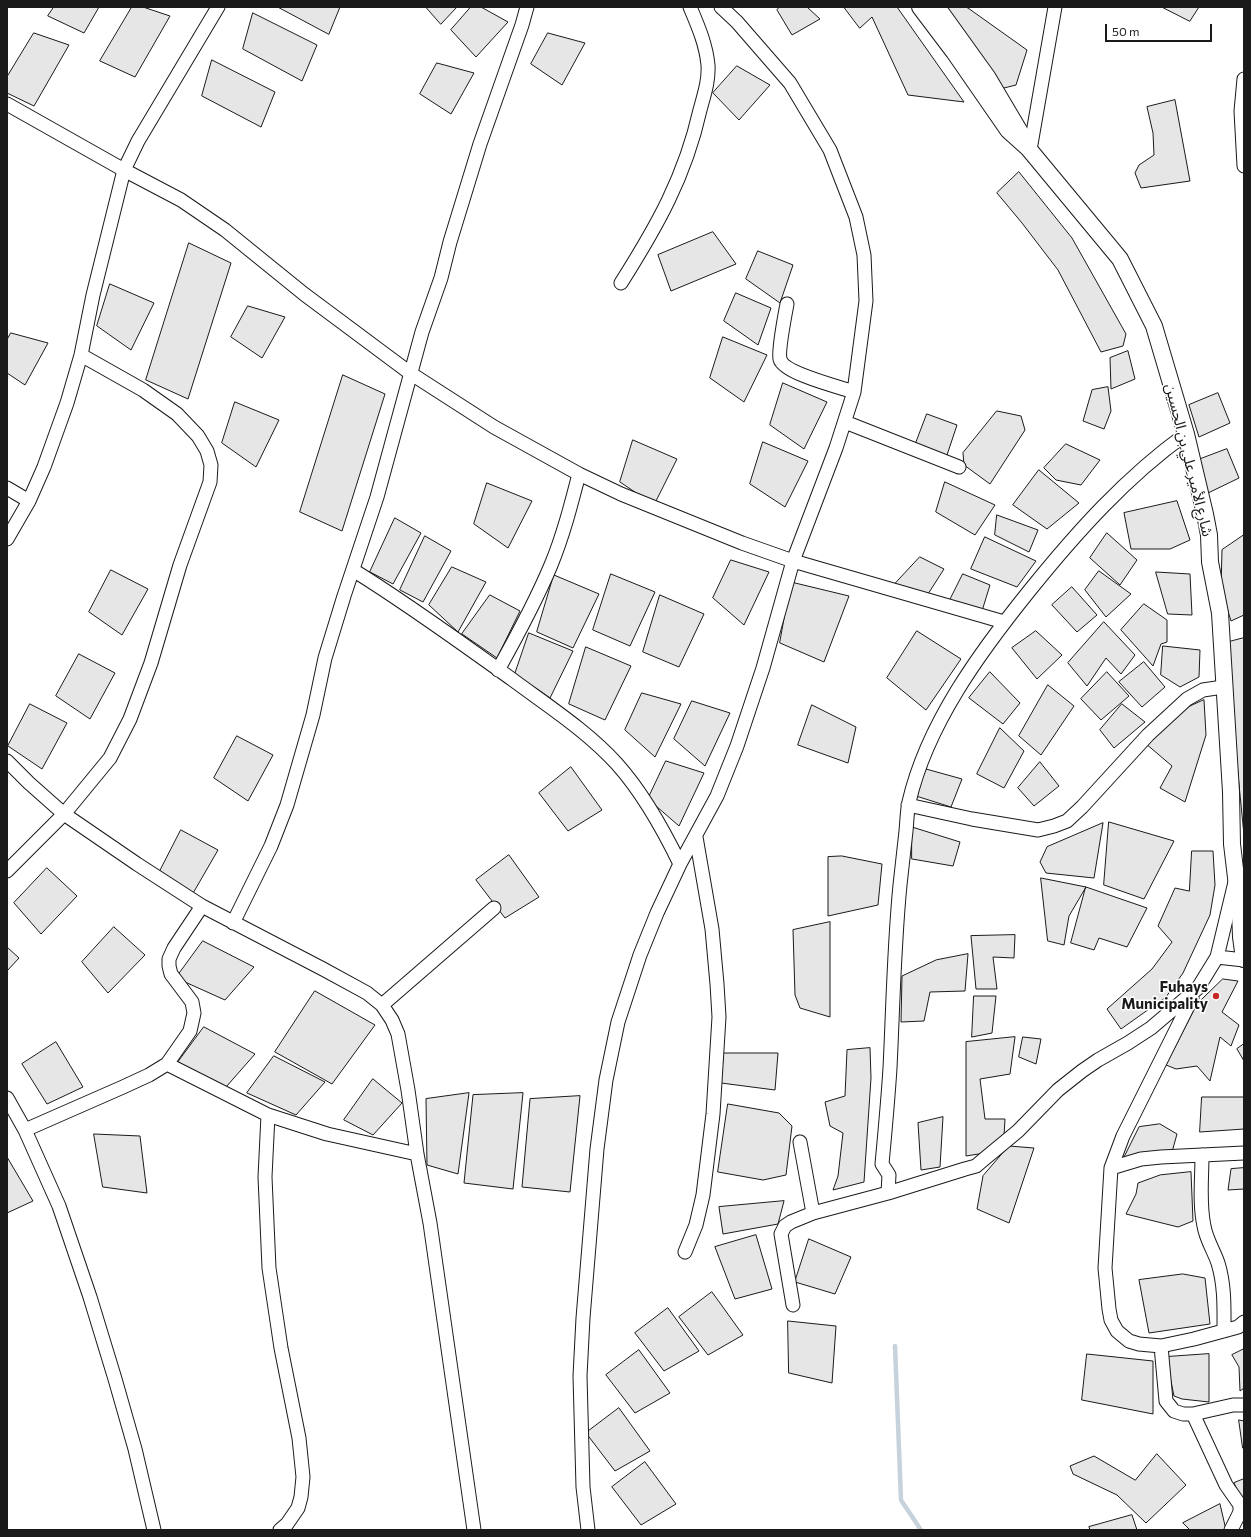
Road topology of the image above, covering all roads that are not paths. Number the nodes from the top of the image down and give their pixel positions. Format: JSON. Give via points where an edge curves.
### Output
{"nodes":[{"id":1,"x":218,"y":7,"type":"edge"},
{"id":2,"x":527,"y":7,"type":"edge"},
{"id":3,"x":690,"y":7,"type":"edge"},
{"id":4,"x":721,"y":7,"type":"edge"},
{"id":5,"x":920,"y":7,"type":"edge"},
{"id":6,"x":937,"y":7,"type":"edge"},
{"id":7,"x":1055,"y":7,"type":"edge"},
{"id":8,"x":1244,"y":78,"type":"edge"},
{"id":9,"x":7,"y":104,"type":"edge"},
{"id":10,"x":1029,"y":149,"type":"junction"},
{"id":11,"x":1244,"y":166,"type":"edge"},
{"id":12,"x":124,"y":170,"type":"junction"},
{"id":13,"x":620,"y":283,"type":"dead end"},
{"id":14,"x":787,"y":304,"type":"dead end"},
{"id":15,"x":81,"y":355,"type":"junction"},
{"id":16,"x":410,"y":373,"type":"junction"},
{"id":17,"x":854,"y":392,"type":"junction"},
{"id":18,"x":845,"y":422,"type":"junction"},
{"id":19,"x":1186,"y":434,"type":"junction"},
{"id":20,"x":959,"y":466,"type":"dead end"},
{"id":21,"x":579,"y":474,"type":"junction"},
{"id":22,"x":7,"y":488,"type":"edge"},
{"id":23,"x":29,"y":501,"type":"junction"},
{"id":24,"x":7,"y":539,"type":"edge"},
{"id":25,"x":793,"y":561,"type":"junction"},
{"id":26,"x":353,"y":570,"type":"junction"},
{"id":27,"x":1004,"y":622,"type":"junction"},
{"id":28,"x":498,"y":670,"type":"junction"},
{"id":29,"x":1223,"y":687,"type":"junction"},
{"id":30,"x":7,"y":760,"type":"edge"},
{"id":31,"x":908,"y":805,"type":"junction"},
{"id":32,"x":64,"y":814,"type":"junction"},
{"id":33,"x":696,"y":837,"type":"junction"},
{"id":34,"x":680,"y":864,"type":"junction"},
{"id":35,"x":7,"y":871,"type":"edge"},
{"id":36,"x":1236,"y":877,"type":"junction"},
{"id":37,"x":202,"y":906,"type":"junction"},
{"id":38,"x":494,"y":908,"type":"dead end"},
{"id":39,"x":233,"y":923,"type":"junction"},
{"id":40,"x":1216,"y":957,"type":"junction"},
{"id":41,"x":1244,"y":959,"type":"edge"},
{"id":42,"x":1198,"y":988,"type":"junction"},
{"id":43,"x":382,"y":1005,"type":"junction"},
{"id":44,"x":167,"y":1064,"type":"junction"},
{"id":45,"x":7,"y":1098,"type":"edge"},
{"id":46,"x":268,"y":1115,"type":"junction"},
{"id":47,"x":24,"y":1130,"type":"junction"},
{"id":48,"x":800,"y":1142,"type":"dead end"},
{"id":49,"x":416,"y":1154,"type":"junction"},
{"id":50,"x":1244,"y":1154,"type":"edge"},
{"id":51,"x":1202,"y":1155,"type":"junction"},
{"id":52,"x":1111,"y":1168,"type":"junction"},
{"id":53,"x":888,"y":1193,"type":"junction"},
{"id":54,"x":813,"y":1213,"type":"junction"},
{"id":55,"x":685,"y":1252,"type":"dead end"},
{"id":56,"x":793,"y":1305,"type":"dead end"},
{"id":57,"x":1244,"y":1322,"type":"edge"},
{"id":58,"x":1224,"y":1331,"type":"junction"},
{"id":59,"x":1161,"y":1346,"type":"junction"},
{"id":60,"x":1244,"y":1405,"type":"edge"},
{"id":61,"x":1194,"y":1414,"type":"junction"},
{"id":62,"x":154,"y":1530,"type":"edge"},
{"id":63,"x":280,"y":1530,"type":"edge"},
{"id":64,"x":474,"y":1530,"type":"edge"},
{"id":65,"x":588,"y":1530,"type":"edge"},
{"id":66,"x":1231,"y":1530,"type":"edge"}],
"edges":[{"from":1,"to":12,"type":"street","via":[[138,141]]},
{"from":2,"to":16,"type":"street","via":[[480,144]]},
{"from":3,"to":13,"type":"street","via":[[702,36],[708,66],[708,82],[698,122],[670,198],[648,240]]},
{"from":4,"to":17,"type":"street","via":[[790,84],[830,150],[856,217],[864,255],[866,301]]},
{"from":5,"to":10,"type":"street","name":"شارع الأمير علي بن الحسين","via":[[1008,130]]},
{"from":6,"to":10,"type":"street","name":"شارع الأمير علي بن الحسين","via":[[988,78],[1017,124]]},
{"from":7,"to":10,"type":"street"},
{"from":8,"to":11,"type":"street","via":[[1241,111]]},
{"from":9,"to":12,"type":"street"},
{"from":10,"to":19,"type":"street","name":"شارع الأمير علي بن الحسين","via":[[1120,259],[1154,326]]},
{"from":12,"to":15,"type":"street"},
{"from":12,"to":16,"type":"street","via":[[181,200],[225,230],[304,294]]},
{"from":14,"to":17,"type":"street","via":[[780,349],[783,365],[798,374]]},
{"from":15,"to":23,"type":"street","via":[[67,403]]},
{"from":15,"to":32,"type":"street","via":[[143,390],[177,414],[198,436],[207,451],[210,482],[130,719],[110,758]]},
{"from":16,"to":21,"type":"street","via":[[494,427]]},
{"from":16,"to":26,"type":"street","via":[[377,497]]},
{"from":17,"to":18,"type":"street"},
{"from":18,"to":20,"type":"street"},
{"from":18,"to":25,"type":"street"},
{"from":19,"to":27,"type":"street","via":[[1164,450],[1097,512],[1057,556]]},
{"from":19,"to":29,"type":"street","name":"شارع الأمير علي بن الحسين","via":[[1209,535],[1210,562],[1220,613]]},
{"from":21,"to":25,"type":"street","via":[[620,494]]},
{"from":21,"to":28,"type":"street","via":[[551,565],[523,625]]},
{"from":22,"to":23,"type":"street"},
{"from":23,"to":24,"type":"street"},
{"from":25,"to":27,"type":"street"},
{"from":25,"to":33,"type":"street","via":[[737,746],[717,796]]},
{"from":26,"to":28,"type":"street","via":[[408,605]]},
{"from":26,"to":39,"type":"street","via":[[325,658],[313,715],[287,804],[271,846]]},
{"from":27,"to":31,"type":"street","via":[[953,699],[926,749]]},
{"from":28,"to":34,"type":"street","via":[[597,743],[617,764],[637,789],[667,836]]},
{"from":29,"to":31,"type":"street","via":[[1203,690],[1187,699],[1148,735],[1082,807],[1066,821],[1054,826],[1038,830]]},
{"from":29,"to":36,"type":"street","name":"شارع الأمير علي بن الحسين"},
{"from":30,"to":32,"type":"street"},
{"from":31,"to":53,"type":"street","via":[[898,911],[890,1070],[882,1164],[889,1175]]},
{"from":32,"to":35,"type":"street"},
{"from":32,"to":37,"type":"street"},
{"from":33,"to":34,"type":"street"},
{"from":33,"to":55,"type":"street","via":[[712,929],[719,1017],[713,1114],[704,1195]]},
{"from":34,"to":65,"type":"street","via":[[640,955],[618,1022],[606,1080],[588,1248],[580,1376],[583,1487]]},
{"from":36,"to":40,"type":"street"},
{"from":36,"to":41,"type":"street","name":"شارع الأمير علي بن الحسين"},
{"from":37,"to":39,"type":"street"},
{"from":37,"to":44,"type":"street","via":[[169,959],[171,974],[192,1002],[194,1013],[190,1031]]},
{"from":38,"to":43,"type":"street"},
{"from":39,"to":43,"type":"street","via":[[367,993]]},
{"from":40,"to":41,"type":"street"},
{"from":40,"to":42,"type":"street"},
{"from":42,"to":52,"type":"street","via":[[1182,1015],[1123,1136]]},
{"from":42,"to":53,"type":"street","via":[[1152,1028],[1098,1060],[1058,1090],[1018,1131],[976,1166]]},
{"from":43,"to":49,"type":"street","via":[[398,1034]]},
{"from":44,"to":46,"type":"street"},
{"from":44,"to":47,"type":"street","via":[[123,1087]]},
{"from":45,"to":47,"type":"street"},
{"from":46,"to":49,"type":"street","via":[[327,1134]]},
{"from":46,"to":63,"type":"street","via":[[265,1177],[269,1268],[280,1348],[299,1438],[303,1477],[298,1508]]},
{"from":47,"to":62,"type":"street","via":[[59,1206],[90,1297],[116,1379]]},
{"from":48,"to":54,"type":"street"},
{"from":49,"to":64,"type":"street","via":[[440,1287]]},
{"from":50,"to":51,"type":"street"},
{"from":51,"to":52,"type":"street","via":[[1141,1159]]},
{"from":51,"to":58,"type":"street","via":[[1201,1212],[1204,1228],[1218,1261],[1224,1290]]},
{"from":52,"to":59,"type":"street","via":[[1105,1268],[1111,1320],[1129,1341]]},
{"from":53,"to":54,"type":"street"},
{"from":54,"to":56,"type":"street","via":[[791,1222],[785,1226],[781,1234]]},
{"from":57,"to":58,"type":"street","via":[[1238,1327]]},
{"from":58,"to":59,"type":"street"},
{"from":59,"to":61,"type":"street","via":[[1166,1401],[1174,1411]]},
{"from":60,"to":61,"type":"street"},
{"from":61,"to":66,"type":"street","via":[[1226,1485],[1240,1505],[1240,1512]]}]}
